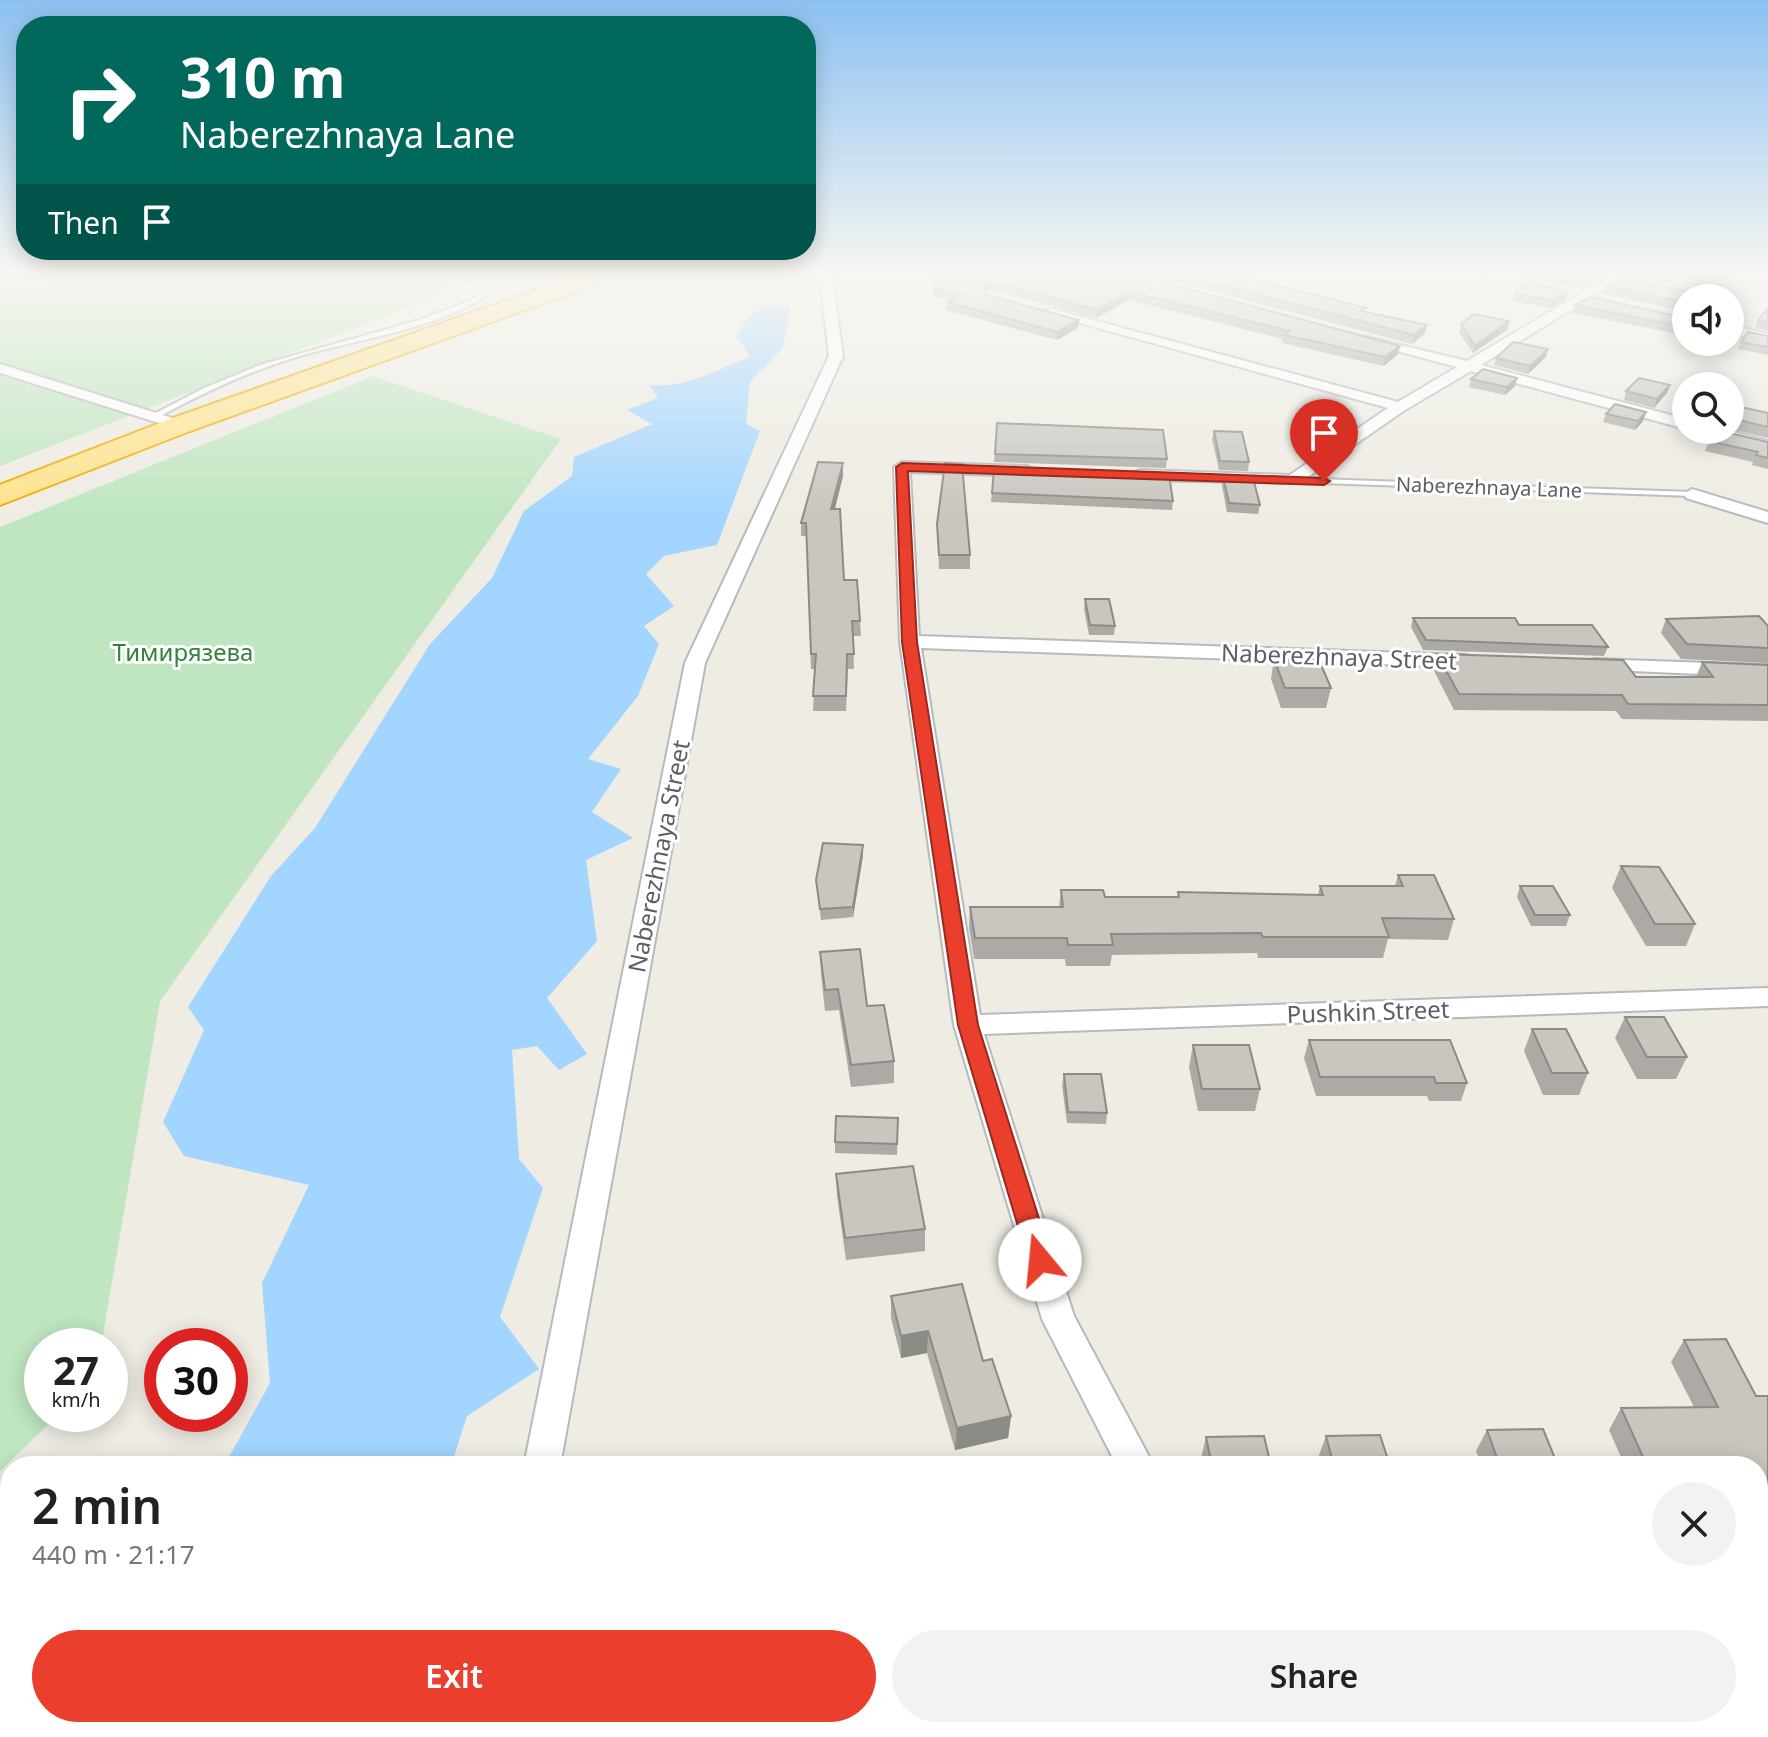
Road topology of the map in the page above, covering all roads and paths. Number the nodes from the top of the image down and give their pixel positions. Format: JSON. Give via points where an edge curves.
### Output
{"nodes":[{"id":1,"x":307,"y":352,"type":"edge"},
{"id":2,"x":383,"y":352,"type":"edge"},
{"id":3,"x":836,"y":352,"type":"edge"},
{"id":4,"x":1196,"y":352,"type":"edge"},
{"id":5,"x":1418,"y":352,"type":"edge"},
{"id":6,"x":1496,"y":352,"type":"edge"},
{"id":7,"x":1471,"y":366,"type":"junction"},
{"id":8,"x":0,"y":368,"type":"edge"},
{"id":9,"x":20,"y":374,"type":"junction"},
{"id":10,"x":0,"y":381,"type":"edge"},
{"id":11,"x":1400,"y":407,"type":"junction"},
{"id":12,"x":154,"y":416,"type":"junction"},
{"id":13,"x":1672,"y":420,"type":"edge"},
{"id":14,"x":180,"y":425,"type":"junction"},
{"id":15,"x":1744,"y":440,"type":"edge"},
{"id":16,"x":1768,"y":446,"type":"edge"},
{"id":17,"x":1043,"y":472,"type":"edge"},
{"id":18,"x":1121,"y":474,"type":"edge"},
{"id":19,"x":1293,"y":480,"type":"junction"},
{"id":20,"x":1692,"y":494,"type":"joint"},
{"id":21,"x":0,"y":496,"type":"edge"},
{"id":22,"x":1768,"y":518,"type":"edge"},
{"id":23,"x":910,"y":642,"type":"junction"},
{"id":24,"x":1482,"y":661,"type":"edge"},
{"id":25,"x":1577,"y":664,"type":"edge"},
{"id":26,"x":1768,"y":671,"type":"edge"},
{"id":27,"x":1768,"y":997,"type":"edge"},
{"id":28,"x":968,"y":1025,"type":"junction"},
{"id":29,"x":544,"y":1456,"type":"edge"},
{"id":30,"x":1131,"y":1456,"type":"edge"}],
"edges":[{"from":1,"to":12,"type":"lane","via":[[234,377]]},
{"from":2,"to":14,"type":"highway"},
{"from":3,"to":29,"type":"street","name":"Naberezhnaya Street","via":[[695,663]]},
{"from":4,"to":11,"type":"street"},
{"from":5,"to":7,"type":"street"},
{"from":6,"to":7,"type":"street"},
{"from":7,"to":11,"type":"street"},
{"from":7,"to":13,"type":"street"},
{"from":8,"to":9,"type":"street"},
{"from":9,"to":10,"type":"street"},
{"from":9,"to":12,"type":"street"},
{"from":11,"to":19,"type":"street"},
{"from":12,"to":14,"type":"street"},
{"from":14,"to":21,"type":"highway"},
{"from":15,"to":16,"type":"street"},
{"from":17,"to":23,"type":"street","via":[[902,467]]},
{"from":18,"to":19,"type":"street","name":"Naberezhnaya Lane"},
{"from":19,"to":20,"type":"lane","name":"Naberezhnaya Lane"},
{"from":20,"to":22,"type":"street"},
{"from":23,"to":24,"type":"street","name":"Naberezhnaya Street"},
{"from":23,"to":28,"type":"street"},
{"from":25,"to":26,"type":"street"},
{"from":27,"to":28,"type":"street","name":"Pushkin Street"},
{"from":28,"to":30,"type":"street","via":[[1058,1319]]}]}
